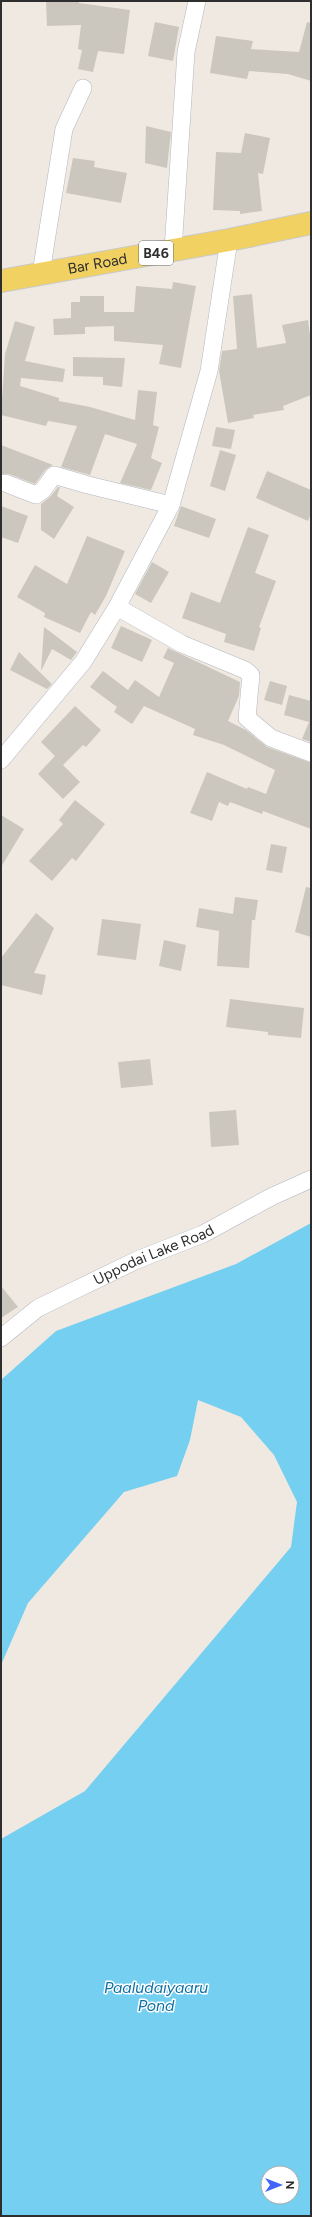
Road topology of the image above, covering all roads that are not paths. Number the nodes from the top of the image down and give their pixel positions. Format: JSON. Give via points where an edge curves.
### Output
{"nodes":[{"id":1,"x":197,"y":1,"type":"edge"},
{"id":2,"x":83,"y":88,"type":"dead end"},
{"id":3,"x":311,"y":223,"type":"edge"},
{"id":4,"x":229,"y":240,"type":"junction"},
{"id":5,"x":173,"y":250,"type":"junction"},
{"id":6,"x":41,"y":273,"type":"junction"},
{"id":7,"x":1,"y":281,"type":"edge"},
{"id":8,"x":5,"y":483,"type":"dead end"},
{"id":9,"x":171,"y":505,"type":"junction"},
{"id":10,"x":117,"y":607,"type":"junction"},
{"id":11,"x":311,"y":753,"type":"edge"},
{"id":12,"x":1,"y":760,"type":"edge"},
{"id":13,"x":311,"y":1179,"type":"edge"},
{"id":14,"x":1,"y":1338,"type":"edge"}],
"edges":[{"from":1,"to":5,"type":"street","via":[[186,52]]},
{"from":2,"to":6,"type":"street","via":[[64,128]]},
{"from":3,"to":4,"type":"main road","name":"Bar Road","number":"B46"},
{"from":4,"to":5,"type":"main road","name":"Bar Road","number":"B46"},
{"from":4,"to":9,"type":"street","via":[[210,370]]},
{"from":5,"to":6,"type":"main road","name":"Bar Road","number":"B46"},
{"from":6,"to":7,"type":"main road","name":"Bar Road","number":"B46"},
{"from":8,"to":9,"type":"street","via":[[36,495],[54,475]]},
{"from":9,"to":10,"type":"street"},
{"from":10,"to":11,"type":"street","via":[[182,644],[245,670],[251,675],[247,718],[271,738]]},
{"from":10,"to":12,"type":"street","via":[[83,662]]},
{"from":13,"to":14,"type":"street","name":"Uppodai Lake Road","via":[[271,1197],[203,1234],[137,1260],[38,1308]]}]}
